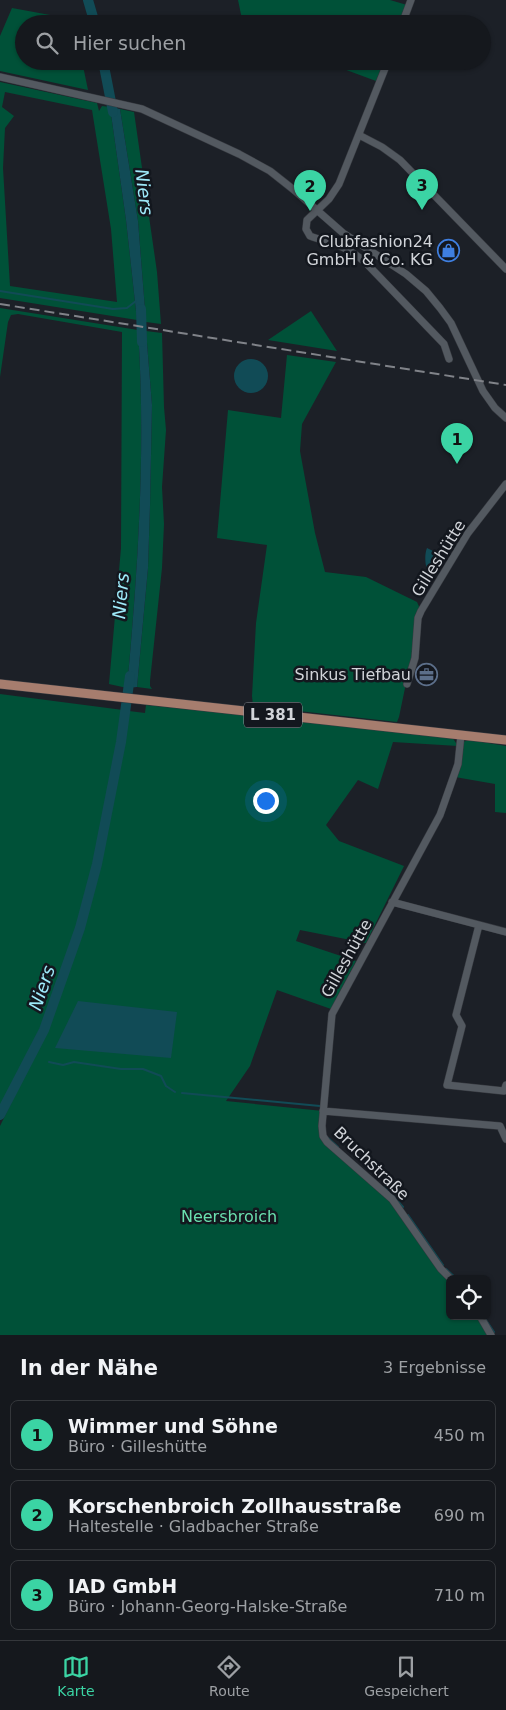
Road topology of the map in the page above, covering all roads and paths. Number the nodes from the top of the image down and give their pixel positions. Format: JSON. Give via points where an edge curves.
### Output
{"nodes":[{"id":1,"x":411,"y":0,"type":"edge"},
{"id":2,"x":405,"y":15,"type":"edge"},
{"id":3,"x":384,"y":70,"type":"edge"},
{"id":4,"x":0,"y":77,"type":"edge"},
{"id":5,"x":359,"y":135,"type":"junction"},
{"id":6,"x":318,"y":211,"type":"junction"},
{"id":7,"x":506,"y":269,"type":"edge"},
{"id":8,"x":449,"y":359,"type":"dead end"},
{"id":9,"x":506,"y":418,"type":"edge"},
{"id":10,"x":506,"y":484,"type":"edge"},
{"id":11,"x":0,"y":684,"type":"edge"},
{"id":12,"x":407,"y":684,"type":"dead end"},
{"id":13,"x":461,"y":735,"type":"junction"},
{"id":14,"x":506,"y":740,"type":"edge"},
{"id":15,"x":392,"y":902,"type":"junction"},
{"id":16,"x":479,"y":925,"type":"junction"},
{"id":17,"x":506,"y":932,"type":"edge"},
{"id":18,"x":506,"y":1085,"type":"edge"},
{"id":19,"x":323,"y":1111,"type":"junction"},
{"id":20,"x":506,"y":1139,"type":"edge"},
{"id":21,"x":447,"y":1275,"type":"edge"},
{"id":22,"x":482,"y":1320,"type":"edge"},
{"id":23,"x":491,"y":1335,"type":"edge"}],
"edges":[{"from":1,"to":2,"type":"street"},
{"from":3,"to":5,"type":"street"},
{"from":4,"to":6,"type":"street","via":[[156,114],[261,165]]},
{"from":5,"to":6,"type":"street","via":[[336,189]]},
{"from":5,"to":7,"type":"street","via":[[400,160]]},
{"from":6,"to":8,"type":"street","via":[[306,223],[309,235],[337,244],[365,262],[444,344]]},
{"from":6,"to":9,"type":"street","via":[[352,239],[409,276],[432,298],[451,324],[487,396]]},
{"from":10,"to":12,"type":"street","name":"Gilleshütte","via":[[468,533],[420,613],[415,658]]},
{"from":11,"to":13,"type":"main road","number":"L 381"},
{"from":13,"to":14,"type":"main road","number":"L 381"},
{"from":13,"to":15,"type":"street","name":"Gilleshütte","via":[[458,764],[442,811]]},
{"from":15,"to":16,"type":"street"},
{"from":15,"to":19,"type":"street","name":"Gilleshütte","via":[[332,1014]]},
{"from":16,"to":17,"type":"street"},
{"from":16,"to":18,"type":"street","via":[[456,1015],[462,1026],[447,1085],[504,1092]]},
{"from":19,"to":20,"type":"street","via":[[500,1126]]},
{"from":19,"to":21,"type":"street","name":"Bruchstraße","via":[[324,1138],[392,1199]]},
{"from":22,"to":23,"type":"street"}]}
